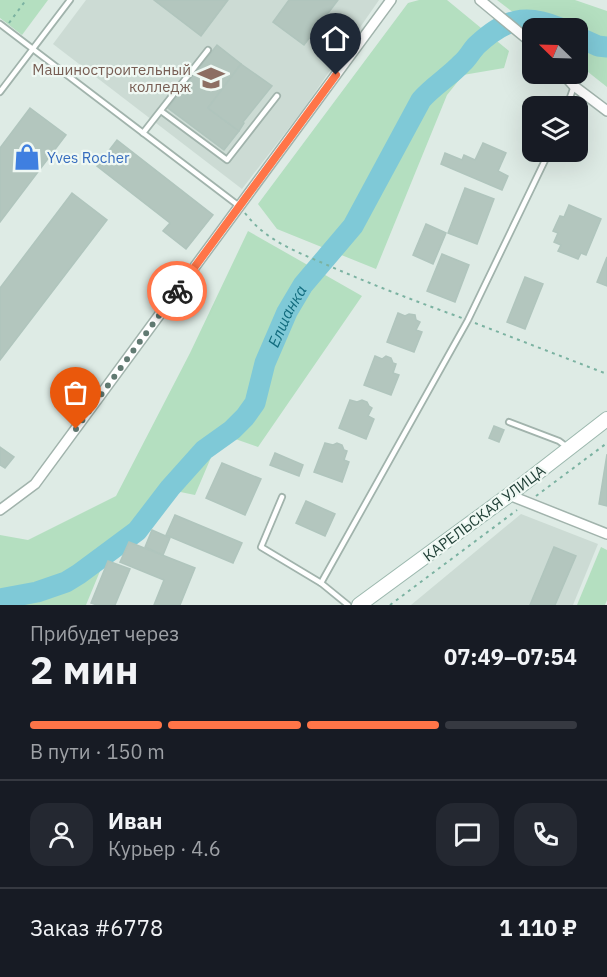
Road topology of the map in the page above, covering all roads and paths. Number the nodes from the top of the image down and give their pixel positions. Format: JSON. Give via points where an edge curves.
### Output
{"nodes":[{"id":1,"x":26,"y":0,"type":"edge"},
{"id":2,"x":70,"y":0,"type":"edge"},
{"id":3,"x":391,"y":0,"type":"edge"},
{"id":4,"x":482,"y":2,"type":"edge"},
{"id":5,"x":0,"y":24,"type":"edge"},
{"id":6,"x":5,"y":28,"type":"junction"},
{"id":7,"x":522,"y":34,"type":"edge"},
{"id":8,"x":32,"y":50,"type":"junction"},
{"id":9,"x":208,"y":50,"type":"dead end"},
{"id":10,"x":574,"y":86,"type":"joint"},
{"id":11,"x":0,"y":92,"type":"edge"},
{"id":12,"x":277,"y":96,"type":"dead end"},
{"id":13,"x":570,"y":96,"type":"edge"},
{"id":14,"x":160,"y":111,"type":"junction"},
{"id":15,"x":607,"y":111,"type":"edge"},
{"id":16,"x":143,"y":134,"type":"junction"},
{"id":17,"x":544,"y":162,"type":"edge"},
{"id":18,"x":239,"y":206,"type":"junction"},
{"id":19,"x":468,"y":320,"type":"junction"},
{"id":20,"x":607,"y":374,"type":"edge"},
{"id":21,"x":607,"y":419,"type":"edge"},
{"id":22,"x":509,"y":422,"type":"dead end"},
{"id":23,"x":607,"y":442,"type":"edge"},
{"id":24,"x":569,"y":449,"type":"junction"},
{"id":25,"x":509,"y":495,"type":"junction"},
{"id":26,"x":282,"y":497,"type":"dead end"},
{"id":27,"x":527,"y":502,"type":"junction"},
{"id":28,"x":0,"y":510,"type":"edge"},
{"id":29,"x":607,"y":534,"type":"edge"},
{"id":30,"x":321,"y":583,"type":"junction"},
{"id":31,"x":348,"y":605,"type":"edge"},
{"id":32,"x":359,"y":605,"type":"edge"},
{"id":33,"x":390,"y":605,"type":"edge"}],
"edges":[{"from":1,"to":6,"type":"path"},
{"from":2,"to":8,"type":"lane"},
{"from":3,"to":18,"type":"street"},
{"from":4,"to":7,"type":"street"},
{"from":5,"to":6,"type":"lane"},
{"from":6,"to":8,"type":"lane"},
{"from":8,"to":11,"type":"lane"},
{"from":8,"to":16,"type":"lane"},
{"from":9,"to":14,"type":"lane"},
{"from":10,"to":13,"type":"lane"},
{"from":10,"to":15,"type":"street"},
{"from":12,"to":14,"type":"lane","via":[[228,160]]},
{"from":14,"to":16,"type":"lane"},
{"from":16,"to":18,"type":"lane"},
{"from":17,"to":19,"type":"lane"},
{"from":18,"to":19,"type":"path","via":[[253,225],[275,242],[368,284]]},
{"from":18,"to":28,"type":"street","via":[[35,484]]},
{"from":19,"to":20,"type":"path"},
{"from":19,"to":30,"type":"lane"},
{"from":21,"to":24,"type":"street","name":"КАРЕЛЬСКАЯ УЛИЦА"},
{"from":22,"to":24,"type":"lane","via":[[559,441]]},
{"from":23,"to":27,"type":"path"},
{"from":24,"to":25,"type":"street","name":"КАРЕЛЬСКАЯ УЛИЦА"},
{"from":25,"to":27,"type":"street"},
{"from":25,"to":32,"type":"street","name":"КАРЕЛЬСКАЯ УЛИЦА"},
{"from":26,"to":30,"type":"lane","via":[[261,547]]},
{"from":27,"to":29,"type":"street"},
{"from":27,"to":33,"type":"path"},
{"from":30,"to":31,"type":"lane"}]}
